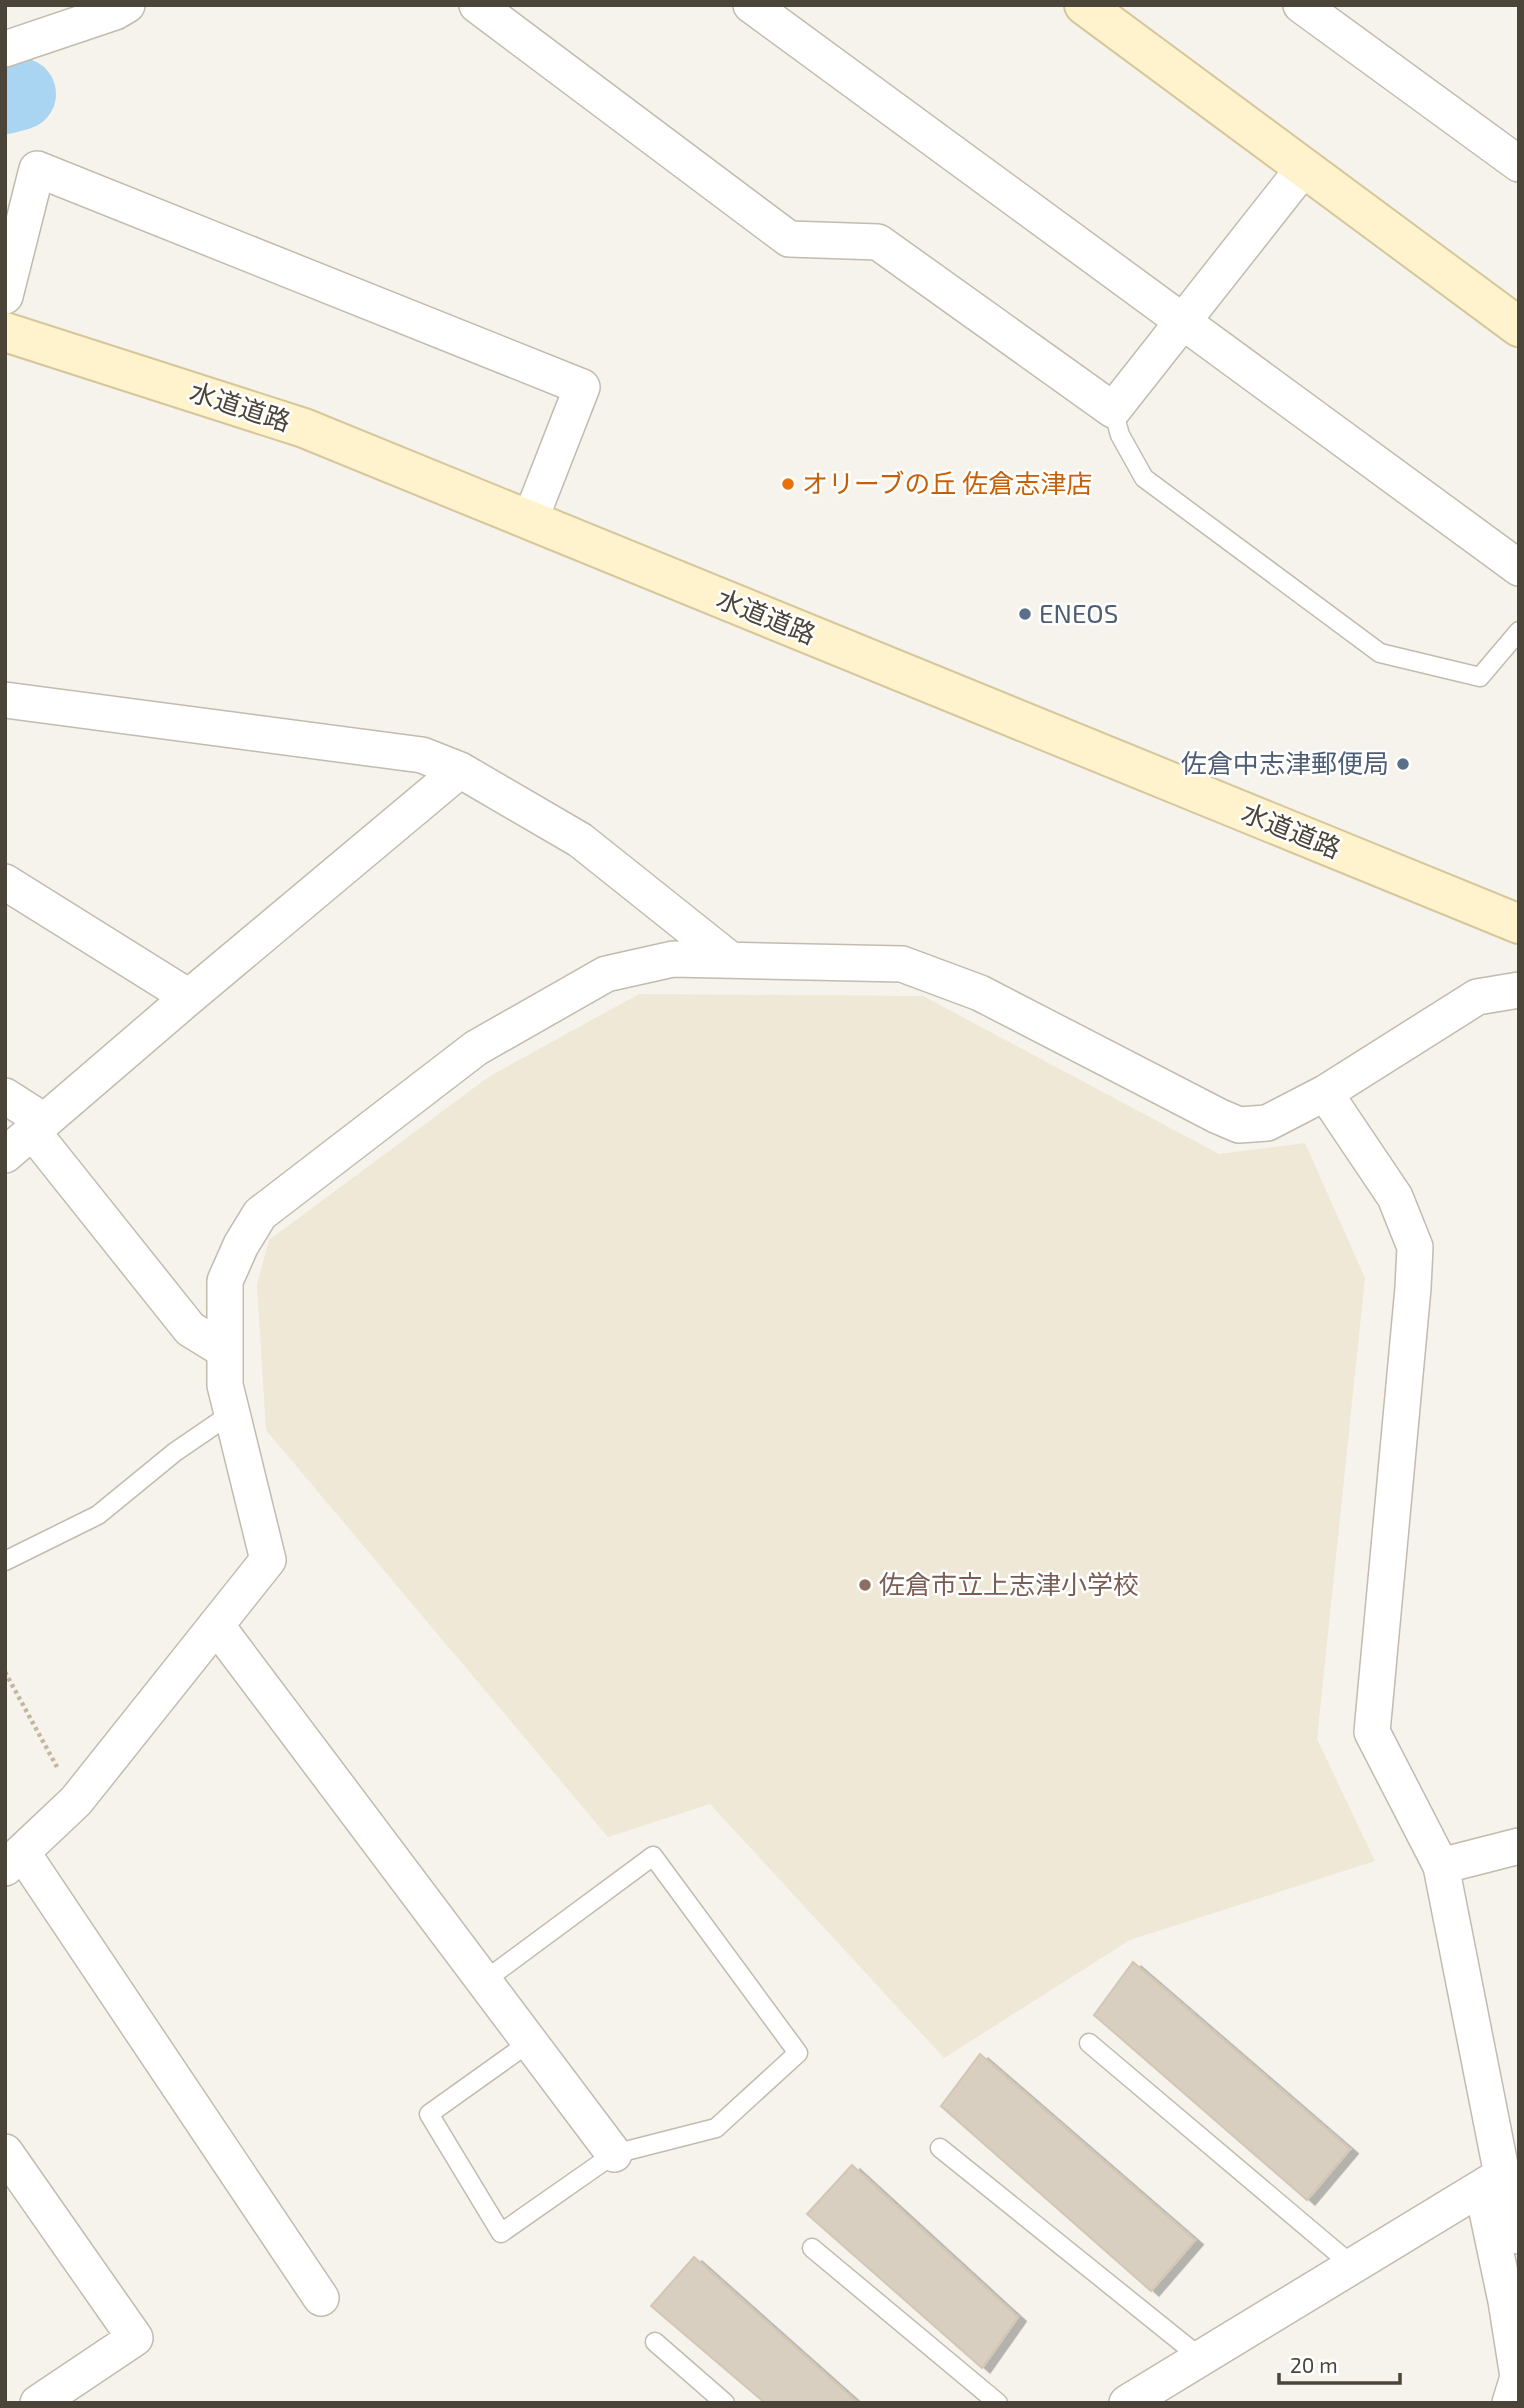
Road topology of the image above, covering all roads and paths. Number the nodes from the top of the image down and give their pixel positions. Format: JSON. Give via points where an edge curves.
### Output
{"nodes":[{"id":1,"x":127,"y":5,"type":"edge"},
{"id":2,"x":477,"y":5,"type":"edge"},
{"id":3,"x":751,"y":5,"type":"edge"},
{"id":4,"x":1084,"y":5,"type":"edge"},
{"id":5,"x":1301,"y":5,"type":"edge"},
{"id":6,"x":5,"y":49,"type":"edge"},
{"id":7,"x":1519,"y":164,"type":"edge"},
{"id":8,"x":1303,"y":169,"type":"junction"},
{"id":9,"x":5,"y":296,"type":"edge"},
{"id":10,"x":1184,"y":322,"type":"junction"},
{"id":11,"x":1519,"y":327,"type":"edge"},
{"id":12,"x":5,"y":332,"type":"edge"},
{"id":13,"x":1113,"y":410,"type":"junction"},
{"id":14,"x":530,"y":520,"type":"junction"},
{"id":15,"x":1519,"y":568,"type":"edge"},
{"id":16,"x":1519,"y":631,"type":"edge"},
{"id":17,"x":5,"y":700,"type":"edge"},
{"id":18,"x":460,"y":770,"type":"junction"},
{"id":19,"x":5,"y":881,"type":"edge"},
{"id":20,"x":1519,"y":924,"type":"edge"},
{"id":21,"x":728,"y":958,"type":"junction"},
{"id":22,"x":1518,"y":992,"type":"edge"},
{"id":23,"x":189,"y":997,"type":"junction"},
{"id":24,"x":1325,"y":1093,"type":"junction"},
{"id":25,"x":5,"y":1096,"type":"edge"},
{"id":26,"x":38,"y":1126,"type":"junction"},
{"id":27,"x":5,"y":1155,"type":"edge"},
{"id":28,"x":224,"y":1350,"type":"junction"},
{"id":29,"x":232,"y":1413,"type":"junction"},
{"id":30,"x":5,"y":1561,"type":"edge"},
{"id":31,"x":216,"y":1625,"type":"junction"},
{"id":32,"x":5,"y":1672,"type":"edge"},
{"id":33,"x":76,"y":1801,"type":"junction"},
{"id":34,"x":1519,"y":1846,"type":"edge"},
{"id":35,"x":14,"y":1860,"type":"edge"},
{"id":36,"x":1441,"y":1866,"type":"junction"},
{"id":37,"x":484,"y":1981,"type":"junction"},
{"id":38,"x":530,"y":2042,"type":"junction"},
{"id":39,"x":1089,"y":2043,"type":"dead end"},
{"id":40,"x":940,"y":2148,"type":"dead end"},
{"id":41,"x":5,"y":2152,"type":"edge"},
{"id":42,"x":614,"y":2154,"type":"junction"},
{"id":43,"x":1492,"y":2181,"type":"junction"},
{"id":44,"x":1519,"y":2236,"type":"edge"},
{"id":45,"x":812,"y":2248,"type":"dead end"},
{"id":46,"x":1353,"y":2266,"type":"junction"},
{"id":47,"x":321,"y":2298,"type":"dead end"},
{"id":48,"x":655,"y":2342,"type":"dead end"},
{"id":49,"x":1201,"y":2358,"type":"junction"},
{"id":50,"x":38,"y":2403,"type":"edge"},
{"id":51,"x":725,"y":2403,"type":"edge"},
{"id":52,"x":998,"y":2403,"type":"edge"},
{"id":53,"x":1127,"y":2403,"type":"edge"},
{"id":54,"x":1510,"y":2403,"type":"edge"}],
"edges":[{"from":1,"to":6,"type":"street"},
{"from":2,"to":13,"type":"street","via":[[789,239],[878,242]]},
{"from":3,"to":10,"type":"street"},
{"from":4,"to":8,"type":"street"},
{"from":5,"to":7,"type":"street"},
{"from":8,"to":10,"type":"street"},
{"from":8,"to":11,"type":"street"},
{"from":9,"to":14,"type":"street","via":[[37,169],[582,387]]},
{"from":10,"to":13,"type":"street"},
{"from":10,"to":15,"type":"street"},
{"from":12,"to":14,"type":"street","name":"水道道路","via":[[304,428]]},
{"from":13,"to":16,"type":"lane","via":[[1120,435],[1144,478],[1380,653],[1480,677]]},
{"from":14,"to":20,"type":"street","name":"水道道路"},
{"from":17,"to":18,"type":"street","via":[[422,755]]},
{"from":18,"to":21,"type":"street","via":[[580,840]]},
{"from":18,"to":23,"type":"street"},
{"from":19,"to":23,"type":"street"},
{"from":21,"to":24,"type":"street","via":[[902,964],[980,993],[1239,1125],[1267,1123]]},
{"from":21,"to":28,"type":"street","via":[[673,959],[606,974],[560,998],[476,1048],[260,1214],[225,1280]]},
{"from":22,"to":24,"type":"street","via":[[1476,997]]},
{"from":23,"to":26,"type":"street"},
{"from":24,"to":36,"type":"street","via":[[1395,1198],[1415,1247],[1372,1732]]},
{"from":25,"to":26,"type":"street"},
{"from":26,"to":27,"type":"street"},
{"from":26,"to":28,"type":"street","via":[[190,1329]]},
{"from":28,"to":29,"type":"street"},
{"from":29,"to":30,"type":"lane","via":[[98,1515]]},
{"from":29,"to":31,"type":"street","via":[[268,1559]]},
{"from":31,"to":33,"type":"street"},
{"from":31,"to":37,"type":"street"},
{"from":32,"to":33,"type":"path"},
{"from":33,"to":35,"type":"street"},
{"from":34,"to":36,"type":"street"},
{"from":35,"to":47,"type":"street"},
{"from":36,"to":43,"type":"street"},
{"from":37,"to":38,"type":"street"},
{"from":37,"to":42,"type":"lane","via":[[653,1856],[798,2053],[716,2128]]},
{"from":38,"to":42,"type":"street"},
{"from":38,"to":42,"type":"lane","via":[[429,2114],[501,2233]]},
{"from":39,"to":46,"type":"lane"},
{"from":40,"to":49,"type":"lane"},
{"from":41,"to":50,"type":"street","via":[[135,2338]]},
{"from":43,"to":44,"type":"street"},
{"from":43,"to":46,"type":"street"},
{"from":43,"to":54,"type":"street","via":[[1518,2377]]},
{"from":45,"to":52,"type":"lane"},
{"from":46,"to":49,"type":"street"},
{"from":48,"to":51,"type":"lane"},
{"from":49,"to":53,"type":"street"}]}
